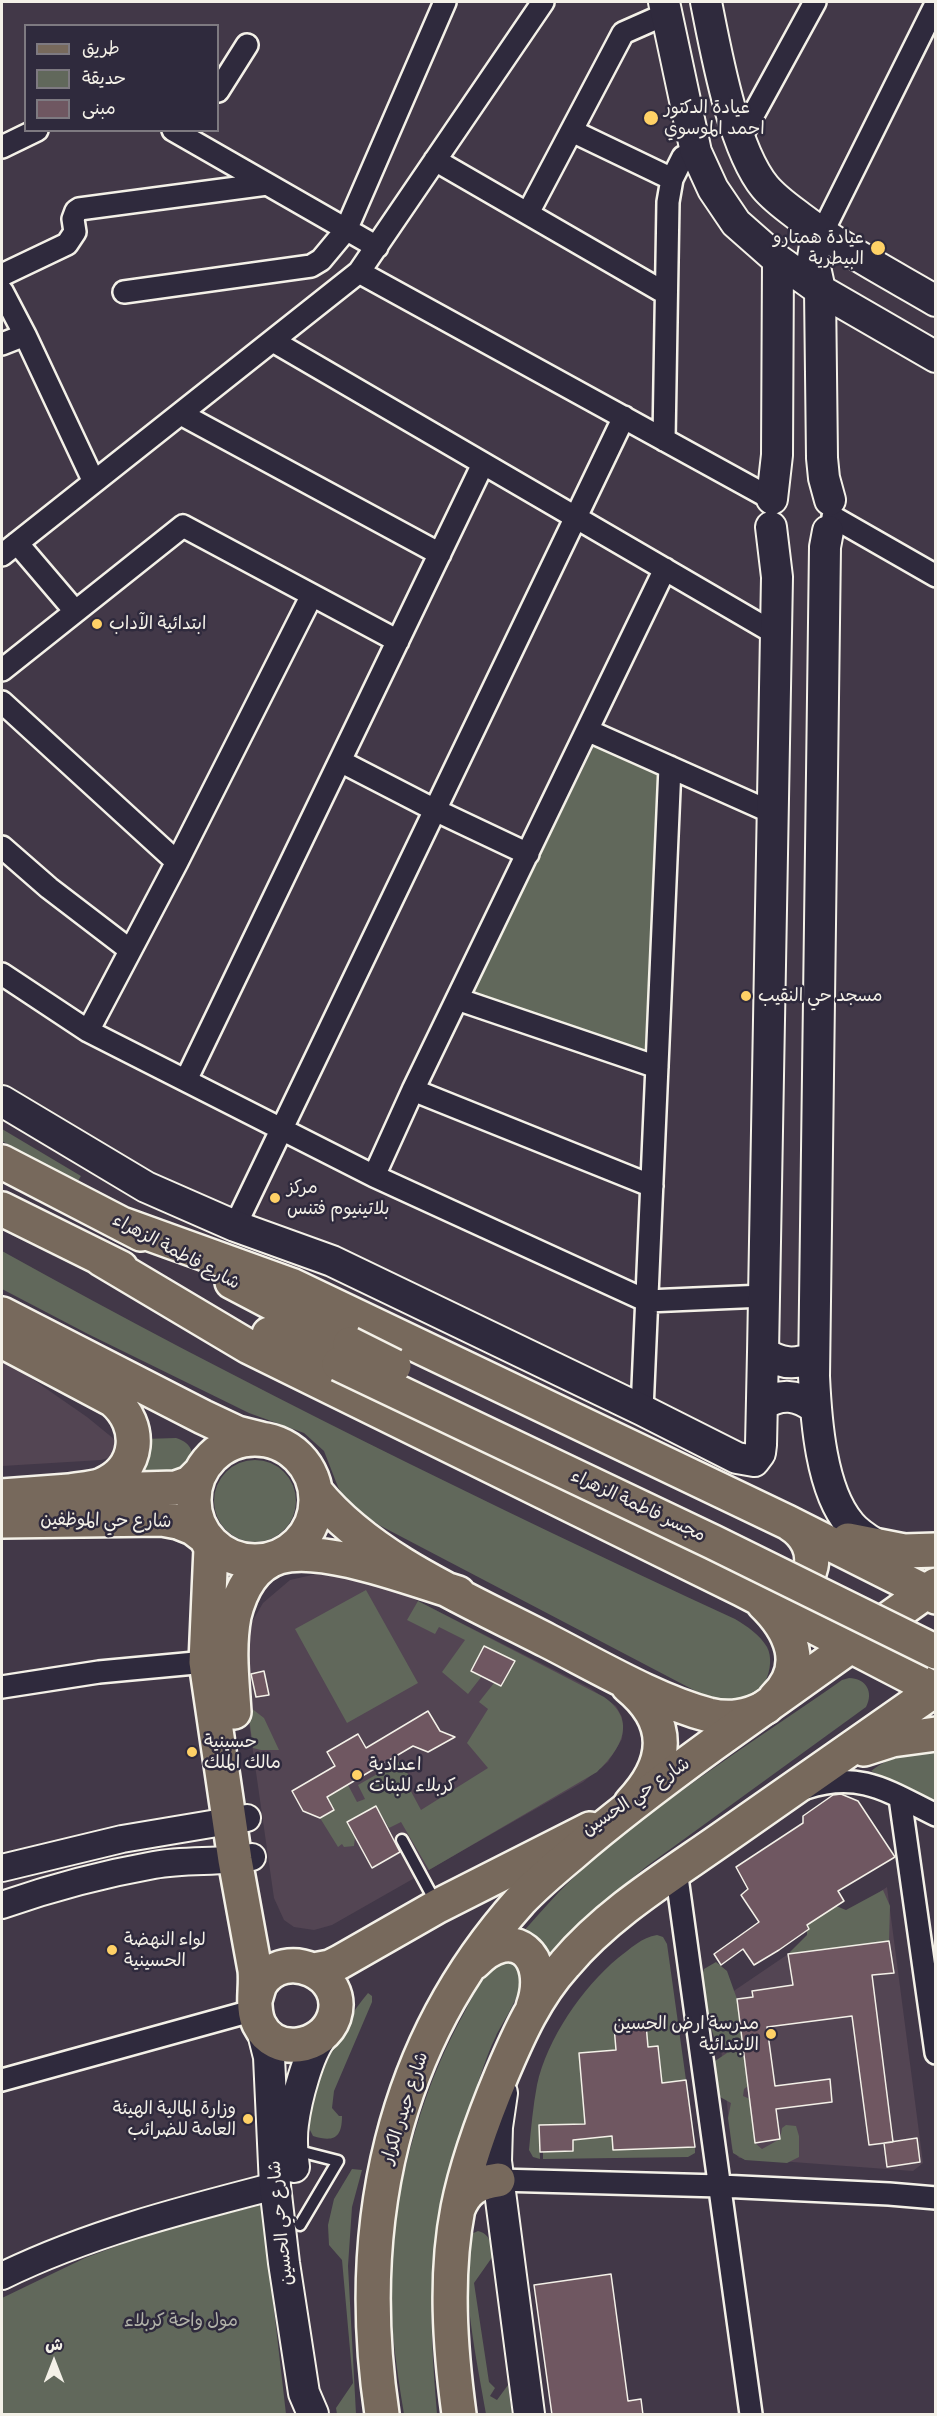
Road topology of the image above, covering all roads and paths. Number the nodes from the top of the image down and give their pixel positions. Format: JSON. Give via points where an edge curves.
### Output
{"nodes":[{"id":1,"x":445,"y":2,"type":"edge"},
{"id":2,"x":543,"y":2,"type":"edge"},
{"id":3,"x":706,"y":2,"type":"edge"},
{"id":4,"x":815,"y":2,"type":"edge"},
{"id":5,"x":936,"y":4,"type":"edge"},
{"id":6,"x":665,"y":8,"type":"edge"},
{"id":7,"x":247,"y":45,"type":"dead end"},
{"id":8,"x":219,"y":89,"type":"edge"},
{"id":9,"x":572,"y":131,"type":"junction"},
{"id":10,"x":33,"y":132,"type":"edge"},
{"id":11,"x":184,"y":133,"type":"edge"},
{"id":12,"x":740,"y":139,"type":"junction"},
{"id":13,"x":2,"y":147,"type":"edge"},
{"id":14,"x":696,"y":152,"type":"junction"},
{"id":15,"x":435,"y":160,"type":"junction"},
{"id":16,"x":672,"y":178,"type":"junction"},
{"id":17,"x":267,"y":184,"type":"junction"},
{"id":18,"x":528,"y":213,"type":"junction"},
{"id":19,"x":346,"y":230,"type":"junction"},
{"id":20,"x":822,"y":233,"type":"junction"},
{"id":21,"x":377,"y":247,"type":"junction"},
{"id":22,"x":778,"y":260,"type":"junction"},
{"id":23,"x":360,"y":272,"type":"junction"},
{"id":24,"x":2,"y":275,"type":"edge"},
{"id":25,"x":820,"y":290,"type":"junction"},
{"id":26,"x":2,"y":291,"type":"edge"},
{"id":27,"x":124,"y":292,"type":"dead end"},
{"id":28,"x":665,"y":293,"type":"junction"},
{"id":29,"x":936,"y":301,"type":"edge"},
{"id":30,"x":867,"y":316,"type":"junction"},
{"id":31,"x":25,"y":335,"type":"junction"},
{"id":32,"x":273,"y":341,"type":"junction"},
{"id":33,"x":2,"y":344,"type":"edge"},
{"id":34,"x":936,"y":357,"type":"edge"},
{"id":35,"x":821,"y":366,"type":"junction"},
{"id":36,"x":181,"y":414,"type":"junction"},
{"id":37,"x":624,"y":417,"type":"junction"},
{"id":38,"x":664,"y":440,"type":"junction"},
{"id":39,"x":777,"y":455,"type":"junction"},
{"id":40,"x":822,"y":458,"type":"junction"},
{"id":41,"x":483,"y":464,"type":"junction"},
{"id":42,"x":94,"y":482,"type":"junction"},
{"id":43,"x":771,"y":513,"type":"junction"},
{"id":44,"x":830,"y":516,"type":"junction"},
{"id":45,"x":576,"y":518,"type":"junction"},
{"id":46,"x":9,"y":549,"type":"edge"},
{"id":47,"x":440,"y":554,"type":"junction"},
{"id":48,"x":665,"y":569,"type":"junction"},
{"id":49,"x":777,"y":576,"type":"junction"},
{"id":50,"x":825,"y":576,"type":"junction"},
{"id":51,"x":936,"y":576,"type":"edge"},
{"id":52,"x":312,"y":595,"type":"junction"},
{"id":53,"x":75,"y":611,"type":"junction"},
{"id":54,"x":776,"y":634,"type":"junction"},
{"id":55,"x":398,"y":641,"type":"junction"},
{"id":56,"x":2,"y":670,"type":"edge"},
{"id":57,"x":2,"y":702,"type":"edge"},
{"id":58,"x":589,"y":730,"type":"junction"},
{"id":59,"x":340,"y":762,"type":"junction"},
{"id":60,"x":670,"y":767,"type":"junction"},
{"id":61,"x":435,"y":810,"type":"junction"},
{"id":62,"x":773,"y":813,"type":"junction"},
{"id":63,"x":2,"y":847,"type":"edge"},
{"id":64,"x":528,"y":854,"type":"junction"},
{"id":65,"x":177,"y":862,"type":"junction"},
{"id":66,"x":130,"y":950,"type":"junction"},
{"id":67,"x":2,"y":974,"type":"edge"},
{"id":68,"x":457,"y":999,"type":"junction"},
{"id":69,"x":88,"y":1031,"type":"junction"},
{"id":70,"x":657,"y":1067,"type":"junction"},
{"id":71,"x":186,"y":1080,"type":"junction"},
{"id":72,"x":413,"y":1090,"type":"junction"},
{"id":73,"x":2,"y":1101,"type":"edge"},
{"id":74,"x":282,"y":1129,"type":"junction"},
{"id":75,"x":2,"y":1161,"type":"edge"},
{"id":76,"x":374,"y":1176,"type":"junction"},
{"id":77,"x":652,"y":1186,"type":"junction"},
{"id":78,"x":2,"y":1209,"type":"edge"},
{"id":79,"x":122,"y":1224,"type":"junction"},
{"id":80,"x":235,"y":1226,"type":"junction"},
{"id":81,"x":100,"y":1259,"type":"junction"},
{"id":82,"x":764,"y":1296,"type":"junction"},
{"id":83,"x":647,"y":1301,"type":"junction"},
{"id":84,"x":2,"y":1314,"type":"edge"},
{"id":85,"x":2,"y":1341,"type":"edge"},
{"id":86,"x":763,"y":1352,"type":"junction"},
{"id":87,"x":344,"y":1354,"type":"junction"},
{"id":88,"x":814,"y":1356,"type":"junction"},
{"id":89,"x":94,"y":1391,"type":"junction"},
{"id":90,"x":762,"y":1405,"type":"junction"},
{"id":91,"x":815,"y":1408,"type":"junction"},
{"id":92,"x":642,"y":1410,"type":"junction"},
{"id":93,"x":262,"y":1439,"type":"junction"},
{"id":94,"x":201,"y":1471,"type":"junction"},
{"id":95,"x":69,"y":1491,"type":"junction"},
{"id":96,"x":316,"y":1492,"type":"junction"},
{"id":97,"x":2,"y":1496,"type":"edge"},
{"id":98,"x":2,"y":1521,"type":"edge"},
{"id":99,"x":787,"y":1522,"type":"junction"},
{"id":100,"x":206,"y":1538,"type":"junction"},
{"id":101,"x":880,"y":1547,"type":"junction"},
{"id":102,"x":936,"y":1550,"type":"edge"},
{"id":103,"x":278,"y":1558,"type":"junction"},
{"id":104,"x":741,"y":1589,"type":"junction"},
{"id":105,"x":932,"y":1591,"type":"edge"},
{"id":106,"x":458,"y":1593,"type":"junction"},
{"id":107,"x":936,"y":1629,"type":"edge"},
{"id":108,"x":851,"y":1646,"type":"junction"},
{"id":109,"x":936,"y":1652,"type":"edge"},
{"id":110,"x":206,"y":1662,"type":"junction"},
{"id":111,"x":617,"y":1677,"type":"junction"},
{"id":112,"x":2,"y":1687,"type":"edge"},
{"id":113,"x":935,"y":1690,"type":"edge"},
{"id":114,"x":766,"y":1707,"type":"junction"},
{"id":115,"x":936,"y":1734,"type":"edge"},
{"id":116,"x":827,"y":1765,"type":"junction"},
{"id":117,"x":781,"y":1797,"type":"junction"},
{"id":118,"x":900,"y":1798,"type":"junction"},
{"id":119,"x":628,"y":1805,"type":"junction"},
{"id":120,"x":936,"y":1815,"type":"edge"},
{"id":121,"x":238,"y":1820,"type":"junction"},
{"id":122,"x":402,"y":1840,"type":"dead end"},
{"id":123,"x":243,"y":1858,"type":"junction"},
{"id":124,"x":2,"y":1868,"type":"edge"},
{"id":125,"x":676,"y":1870,"type":"junction"},
{"id":126,"x":2,"y":1905,"type":"edge"},
{"id":127,"x":438,"y":1906,"type":"junction"},
{"id":128,"x":302,"y":1968,"type":"junction"},
{"id":129,"x":468,"y":1968,"type":"junction"},
{"id":130,"x":532,"y":2008,"type":"junction"},
{"id":131,"x":257,"y":2013,"type":"junction"},
{"id":132,"x":323,"y":2035,"type":"junction"},
{"id":133,"x":936,"y":2053,"type":"edge"},
{"id":134,"x":510,"y":2055,"type":"junction"},
{"id":135,"x":2,"y":2080,"type":"edge"},
{"id":136,"x":292,"y":2149,"type":"junction"},
{"id":137,"x":498,"y":2180,"type":"junction"},
{"id":138,"x":275,"y":2186,"type":"junction"},
{"id":139,"x":720,"y":2186,"type":"junction"},
{"id":140,"x":936,"y":2198,"type":"edge"},
{"id":141,"x":457,"y":2210,"type":"junction"},
{"id":142,"x":300,"y":2225,"type":"junction"},
{"id":143,"x":2,"y":2276,"type":"edge"},
{"id":144,"x":380,"y":2409,"type":"edge"},
{"id":145,"x":313,"y":2415,"type":"edge"},
{"id":146,"x":459,"y":2415,"type":"edge"},
{"id":147,"x":529,"y":2415,"type":"edge"},
{"id":148,"x":751,"y":2415,"type":"edge"}],
"edges":[{"from":1,"to":19,"type":"street"},
{"from":2,"to":15,"type":"street"},
{"from":3,"to":12,"type":"main road"},
{"from":4,"to":12,"type":"street"},
{"from":5,"to":20,"type":"street"},
{"from":6,"to":9,"type":"street","via":[[623,33]]},
{"from":6,"to":14,"type":"main road"},
{"from":7,"to":8,"type":"street"},
{"from":9,"to":16,"type":"street"},
{"from":9,"to":18,"type":"street"},
{"from":10,"to":13,"type":"street"},
{"from":11,"to":17,"type":"street"},
{"from":12,"to":14,"type":"main road"},
{"from":12,"to":20,"type":"main road","via":[[766,189]]},
{"from":14,"to":16,"type":"street","via":[[683,157]]},
{"from":14,"to":22,"type":"main road","via":[[713,189],[736,223]]},
{"from":15,"to":18,"type":"street"},
{"from":15,"to":21,"type":"street"},
{"from":16,"to":28,"type":"street"},
{"from":17,"to":19,"type":"street"},
{"from":17,"to":24,"type":"street","via":[[79,209],[73,219],[75,232],[67,243]]},
{"from":18,"to":28,"type":"street"},
{"from":19,"to":21,"type":"street"},
{"from":19,"to":27,"type":"street","via":[[311,266]]},
{"from":20,"to":25,"type":"main road","via":[[813,258]]},
{"from":20,"to":29,"type":"main road"},
{"from":21,"to":23,"type":"street"},
{"from":22,"to":25,"type":"main road"},
{"from":22,"to":39,"type":"main road"},
{"from":23,"to":32,"type":"street"},
{"from":23,"to":37,"type":"street"},
{"from":25,"to":30,"type":"main road"},
{"from":25,"to":35,"type":"main road"},
{"from":26,"to":31,"type":"street"},
{"from":28,"to":38,"type":"street"},
{"from":30,"to":34,"type":"main road"},
{"from":30,"to":35,"type":"main road","via":[[844,325],[836,333]]},
{"from":31,"to":33,"type":"street"},
{"from":31,"to":42,"type":"street"},
{"from":32,"to":36,"type":"street"},
{"from":32,"to":41,"type":"street"},
{"from":35,"to":40,"type":"main road"},
{"from":36,"to":42,"type":"street"},
{"from":36,"to":47,"type":"street"},
{"from":37,"to":38,"type":"street"},
{"from":37,"to":45,"type":"street"},
{"from":38,"to":43,"type":"street"},
{"from":39,"to":40,"type":"main road","via":[[783,465],[804,472]]},
{"from":39,"to":43,"type":"main road"},
{"from":40,"to":44,"type":"main road"},
{"from":41,"to":45,"type":"street"},
{"from":41,"to":47,"type":"street"},
{"from":42,"to":46,"type":"street"},
{"from":43,"to":44,"type":"main road","via":[[777,536],[798,546],[820,540]]},
{"from":43,"to":44,"type":"main road","via":[[781,488],[794,482],[808,482],[821,489]]},
{"from":43,"to":49,"type":"main road"},
{"from":44,"to":50,"type":"main road"},
{"from":44,"to":51,"type":"street"},
{"from":45,"to":48,"type":"street"},
{"from":45,"to":61,"type":"street"},
{"from":46,"to":53,"type":"street"},
{"from":47,"to":55,"type":"street"},
{"from":48,"to":54,"type":"street"},
{"from":48,"to":58,"type":"street"},
{"from":49,"to":50,"type":"main road","via":[[801,569]]},
{"from":49,"to":54,"type":"main road"},
{"from":50,"to":88,"type":"main road"},
{"from":52,"to":53,"type":"street","via":[[183,526]]},
{"from":52,"to":55,"type":"street"},
{"from":52,"to":65,"type":"street"},
{"from":53,"to":56,"type":"street"},
{"from":54,"to":62,"type":"main road"},
{"from":55,"to":59,"type":"street"},
{"from":57,"to":65,"type":"street"},
{"from":58,"to":60,"type":"street"},
{"from":58,"to":64,"type":"street"},
{"from":59,"to":61,"type":"street"},
{"from":59,"to":71,"type":"street"},
{"from":60,"to":62,"type":"street"},
{"from":60,"to":70,"type":"street"},
{"from":61,"to":64,"type":"street"},
{"from":61,"to":74,"type":"street"},
{"from":62,"to":82,"type":"main road"},
{"from":63,"to":66,"type":"street"},
{"from":64,"to":68,"type":"street"},
{"from":65,"to":66,"type":"street"},
{"from":66,"to":69,"type":"street"},
{"from":67,"to":69,"type":"street"},
{"from":68,"to":70,"type":"street"},
{"from":68,"to":72,"type":"street"},
{"from":69,"to":71,"type":"street"},
{"from":70,"to":77,"type":"street"},
{"from":71,"to":74,"type":"street"},
{"from":72,"to":76,"type":"street"},
{"from":72,"to":77,"type":"street"},
{"from":73,"to":80,"type":"main road","via":[[146,1186]]},
{"from":74,"to":76,"type":"street"},
{"from":74,"to":80,"type":"street"},
{"from":75,"to":79,"type":"main road","name":"شارع فاطمة الزهراء"},
{"from":76,"to":83,"type":"street"},
{"from":77,"to":83,"type":"street"},
{"from":78,"to":81,"type":"main road","name":"شارع فاطمة الزهراء"},
{"from":79,"to":87,"type":"main road","name":"شارع فاطمة الزهراء"},
{"from":79,"to":99,"type":"main road","via":[[291,1286]]},
{"from":80,"to":92,"type":"main road","via":[[333,1261]]},
{"from":81,"to":87,"type":"main road","name":"شارع فاطمة الزهراء"},
{"from":81,"to":104,"type":"main road","via":[[249,1347]]},
{"from":82,"to":83,"type":"street"},
{"from":82,"to":86,"type":"main road"},
{"from":83,"to":92,"type":"street"},
{"from":84,"to":93,"type":"main road","via":[[226,1428]]},
{"from":85,"to":89,"type":"main road"},
{"from":86,"to":88,"type":"main road","via":[[783,1362],[804,1361]]},
{"from":86,"to":90,"type":"main road"},
{"from":87,"to":107,"type":"main road","name":"مجسر فاطمة الزهراء","bridge":true,"via":[[438,1389]]},
{"from":87,"to":109,"type":"main road","name":"مجسر فاطمة الزهراء","bridge":true},
{"from":88,"to":91,"type":"main road"},
{"from":89,"to":94,"type":"main road","via":[[197,1435],[204,1448]]},
{"from":89,"to":95,"type":"main road","via":[[123,1408],[134,1431],[133,1444],[122,1469],[113,1478],[101,1485]]},
{"from":90,"to":91,"type":"main road","via":[[772,1399],[795,1396]]},
{"from":90,"to":92,"type":"main road","via":[[760,1453],[754,1461],[737,1458]]},
{"from":91,"to":101,"type":"main road","via":[[836,1499],[854,1528]]},
{"from":93,"to":94,"type":"main road","via":[[229,1445],[214,1454]]},
{"from":93,"to":96,"type":"main road","via":[[282,1445],[298,1457],[310,1473]]},
{"from":94,"to":95,"type":"main road","name":"شارع حي الموظفين","via":[[190,1483],[176,1488]]},
{"from":94,"to":100,"type":"main road","via":[[194,1490],[194,1507]]},
{"from":95,"to":97,"type":"main road","name":"شارع حي الموظفين"},
{"from":96,"to":103,"type":"main road","via":[[316,1512],[308,1532]]},
{"from":96,"to":106,"type":"main road","via":[[364,1539]]},
{"from":98,"to":100,"type":"main road","name":"شارع حي الموظفين","via":[[162,1519],[186,1524]]},
{"from":99,"to":101,"type":"main road"},
{"from":99,"to":104,"type":"main road","via":[[801,1532],[810,1547],[812,1564],[805,1581],[791,1592],[774,1597]]},
{"from":99,"to":105,"type":"main road"},
{"from":100,"to":103,"type":"main road","via":[[238,1560]]},
{"from":100,"to":110,"type":"main road","via":[[211,1553]]},
{"from":101,"to":102,"type":"main road"},
{"from":103,"to":106,"type":"main road","via":[[304,1555],[343,1561]]},
{"from":103,"to":121,"type":"main road","via":[[246,1583],[231,1637]]},
{"from":104,"to":108,"type":"main road"},
{"from":104,"to":114,"type":"main road","via":[[774,1615],[793,1650],[786,1686]]},
{"from":105,"to":108,"type":"main road","name":"شارع حي الحسين"},
{"from":106,"to":111,"type":"main road"},
{"from":108,"to":113,"type":"main road"},
{"from":108,"to":114,"type":"main road","name":"شارع حي الحسين"},
{"from":110,"to":112,"type":"street","via":[[99,1672]]},
{"from":110,"to":121,"type":"main road"},
{"from":111,"to":114,"type":"main road","via":[[710,1715],[734,1718]]},
{"from":111,"to":119,"type":"main road","via":[[653,1713],[661,1748],[651,1778]]},
{"from":113,"to":116,"type":"main road"},
{"from":114,"to":119,"type":"main road","name":"شارع حي الحسين"},
{"from":115,"to":116,"type":"main road","via":[[892,1740]]},
{"from":116,"to":117,"type":"main road"},
{"from":117,"to":118,"type":"street","via":[[841,1780],[864,1783]]},
{"from":117,"to":125,"type":"main road"},
{"from":118,"to":120,"type":"street"},
{"from":118,"to":133,"type":"street"},
{"from":119,"to":127,"type":"main road","name":"شارع حي الحسين","via":[[564,1844]]},
{"from":119,"to":129,"type":"main road","name":"شارع حيدر الكرار","via":[[520,1901]]},
{"from":121,"to":123,"type":"main road"},
{"from":121,"to":124,"type":"street","via":[[122,1839]]},
{"from":122,"to":127,"type":"lane"},
{"from":123,"to":126,"type":"street","via":[[156,1864],[50,1889]]},
{"from":123,"to":128,"type":"main road","via":[[270,1953],[279,1963]]},
{"from":123,"to":131,"type":"main road"},
{"from":125,"to":130,"type":"main road","via":[[591,1938],[566,1963]]},
{"from":125,"to":139,"type":"street"},
{"from":127,"to":128,"type":"main road","name":"شارع حي الحسين","via":[[330,1967]]},
{"from":128,"to":131,"type":"main road","via":[[273,1972],[266,1977],[261,1984]]},
{"from":128,"to":132,"type":"main road","via":[[324,1977],[336,2000],[333,2019]]},
{"from":129,"to":130,"type":"main road","via":[[492,1948],[504,1945],[521,1949],[538,1969],[539,1983]]},
{"from":129,"to":144,"type":"main road","name":"شارع حيدر الكرار","via":[[416,2066],[384,2173],[373,2258]]},
{"from":130,"to":134,"type":"main road"},
{"from":131,"to":132,"type":"main road","via":[[277,2042],[301,2046]]},
{"from":131,"to":135,"type":"street"},
{"from":131,"to":138,"type":"main road","name":"شارع حي الحسين","via":[[269,2057]]},
{"from":132,"to":136,"type":"main road","name":"شارع حي الحسين","via":[[314,2049],[298,2103]]},
{"from":134,"to":137,"type":"main road","via":[[498,2119]]},
{"from":134,"to":141,"type":"main road","via":[[474,2151]]},
{"from":136,"to":142,"type":"main road","name":"شارع حي الحسين"},
{"from":136,"to":142,"type":"lane","via":[[338,2161]]},
{"from":137,"to":139,"type":"street"},
{"from":137,"to":141,"type":"main road","via":[[472,2188]]},
{"from":137,"to":147,"type":"main road"},
{"from":138,"to":143,"type":"street","via":[[130,2226]]},
{"from":138,"to":145,"type":"main road","name":"شارع حي الحسين","via":[[299,2366]]},
{"from":139,"to":140,"type":"street"},
{"from":139,"to":148,"type":"street"},
{"from":141,"to":146,"type":"main road","via":[[451,2328]]},
{"from":142,"to":145,"type":"main road","name":"شارع حي الحسين","via":[[315,2373]]}]}
